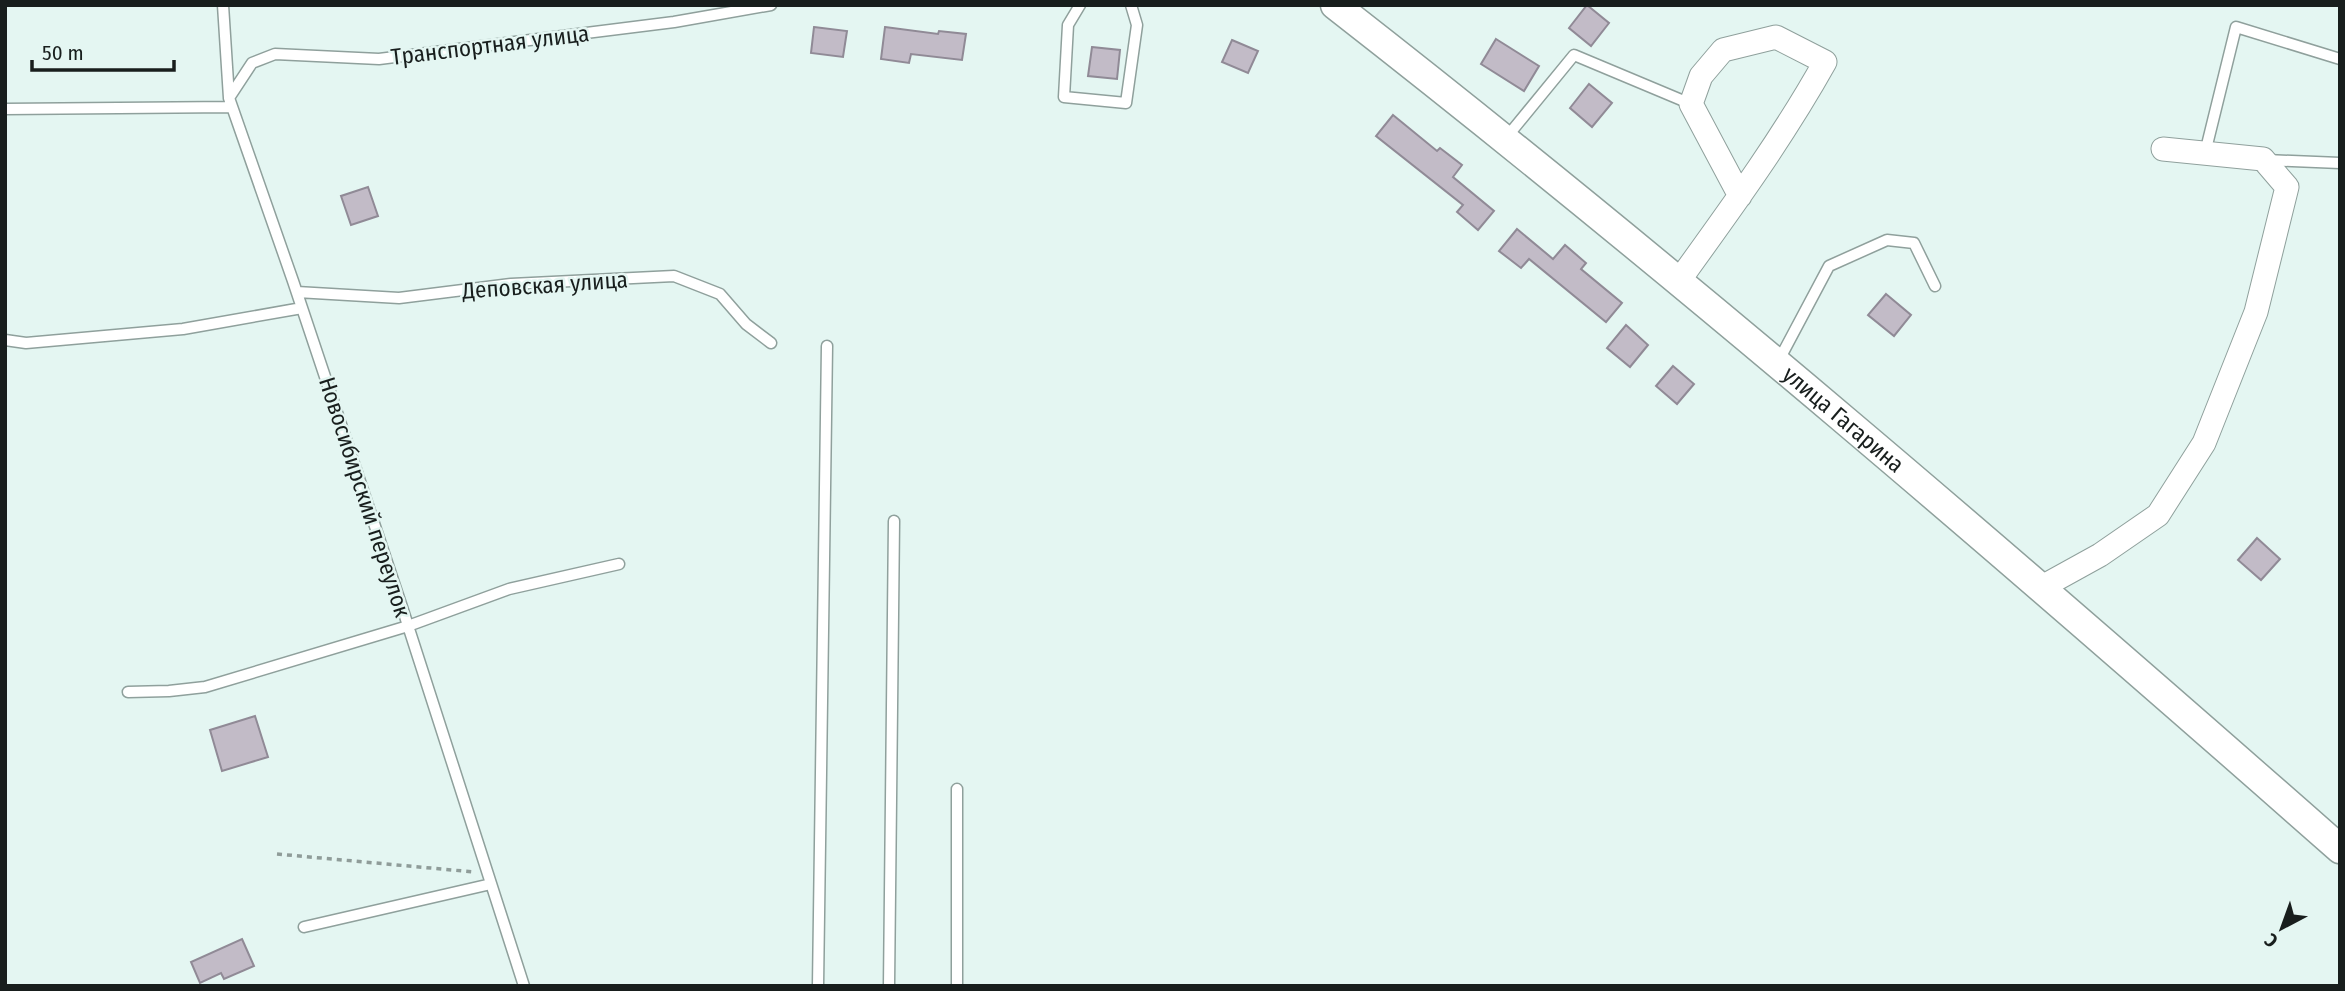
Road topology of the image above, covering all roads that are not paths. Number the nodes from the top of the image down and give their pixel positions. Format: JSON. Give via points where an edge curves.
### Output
{"nodes":[{"id":1,"x":223,"y":5,"type":"edge"},
{"id":2,"x":771,"y":5,"type":"edge"},
{"id":3,"x":1080,"y":5,"type":"edge"},
{"id":4,"x":1131,"y":5,"type":"edge"},
{"id":5,"x":1335,"y":5,"type":"edge"},
{"id":6,"x":2340,"y":59,"type":"edge"},
{"id":7,"x":231,"y":103,"type":"junction"},
{"id":8,"x":1691,"y":104,"type":"junction"},
{"id":9,"x":5,"y":109,"type":"edge"},
{"id":10,"x":1504,"y":140,"type":"junction"},
{"id":11,"x":2163,"y":149,"type":"dead end"},
{"id":12,"x":2205,"y":153,"type":"junction"},
{"id":13,"x":2263,"y":159,"type":"junction"},
{"id":14,"x":2340,"y":163,"type":"edge"},
{"id":15,"x":1740,"y":196,"type":"junction"},
{"id":16,"x":1678,"y":282,"type":"junction"},
{"id":17,"x":1935,"y":286,"type":"dead end"},
{"id":18,"x":297,"y":292,"type":"junction"},
{"id":19,"x":302,"y":308,"type":"junction"},
{"id":20,"x":5,"y":340,"type":"edge"},
{"id":21,"x":771,"y":343,"type":"dead end"},
{"id":22,"x":827,"y":346,"type":"dead end"},
{"id":23,"x":1777,"y":365,"type":"junction"},
{"id":24,"x":894,"y":520,"type":"dead end"},
{"id":25,"x":619,"y":564,"type":"dead end"},
{"id":26,"x":2042,"y":587,"type":"junction"},
{"id":27,"x":408,"y":626,"type":"junction"},
{"id":28,"x":128,"y":692,"type":"dead end"},
{"id":29,"x":957,"y":789,"type":"dead end"},
{"id":30,"x":2340,"y":849,"type":"edge"},
{"id":31,"x":489,"y":879,"type":"junction"},
{"id":32,"x":304,"y":927,"type":"dead end"},
{"id":33,"x":523,"y":986,"type":"edge"},
{"id":34,"x":818,"y":986,"type":"edge"},
{"id":35,"x":889,"y":986,"type":"edge"},
{"id":36,"x":957,"y":986,"type":"edge"}],
"edges":[{"from":1,"to":7,"type":"lane","name":"Новосибирский переулок"},
{"from":2,"to":7,"type":"lane","name":"Транспортная улица","via":[[674,22],[379,59],[275,54],[252,62]]},
{"from":3,"to":4,"type":"lane","via":[[1068,26],[1064,97],[1126,103],[1137,25]]},
{"from":5,"to":10,"type":"street","name":"улица Гагарина"},
{"from":6,"to":12,"type":"lane","via":[[2236,27]]},
{"from":7,"to":9,"type":"lane"},
{"from":7,"to":18,"type":"lane","name":"Новосибирский переулок"},
{"from":8,"to":10,"type":"lane","via":[[1574,55]]},
{"from":8,"to":15,"type":"street"},
{"from":8,"to":15,"type":"street","via":[[1701,76],[1723,50],[1776,37],[1825,62]]},
{"from":10,"to":16,"type":"street","name":"улица Гагарина"},
{"from":11,"to":12,"type":"street"},
{"from":12,"to":13,"type":"street"},
{"from":13,"to":14,"type":"lane"},
{"from":13,"to":26,"type":"street","via":[[2287,187],[2256,312],[2204,443],[2158,515]]},
{"from":15,"to":16,"type":"street"},
{"from":16,"to":23,"type":"street","name":"улица Гагарина"},
{"from":17,"to":23,"type":"lane","via":[[1914,243],[1887,240],[1829,266]]},
{"from":18,"to":19,"type":"lane","name":"Новосибирский переулок"},
{"from":18,"to":21,"type":"lane","name":"Деповская улица","via":[[399,298],[511,284],[674,276],[720,294],[746,324]]},
{"from":19,"to":20,"type":"lane","via":[[183,329]]},
{"from":19,"to":27,"type":"lane","name":"Новосибирский переулок"},
{"from":22,"to":34,"type":"lane"},
{"from":23,"to":26,"type":"street","name":"улица Гагарина"},
{"from":24,"to":35,"type":"lane"},
{"from":25,"to":27,"type":"lane","via":[[509,589]]},
{"from":26,"to":30,"type":"street","name":"улица Гагарина"},
{"from":27,"to":28,"type":"lane","via":[[205,687]]},
{"from":27,"to":31,"type":"lane","name":"Новосибирский переулок"},
{"from":29,"to":36,"type":"lane"},
{"from":31,"to":32,"type":"lane"},
{"from":31,"to":33,"type":"lane","name":"Новосибирский переулок"}]}
